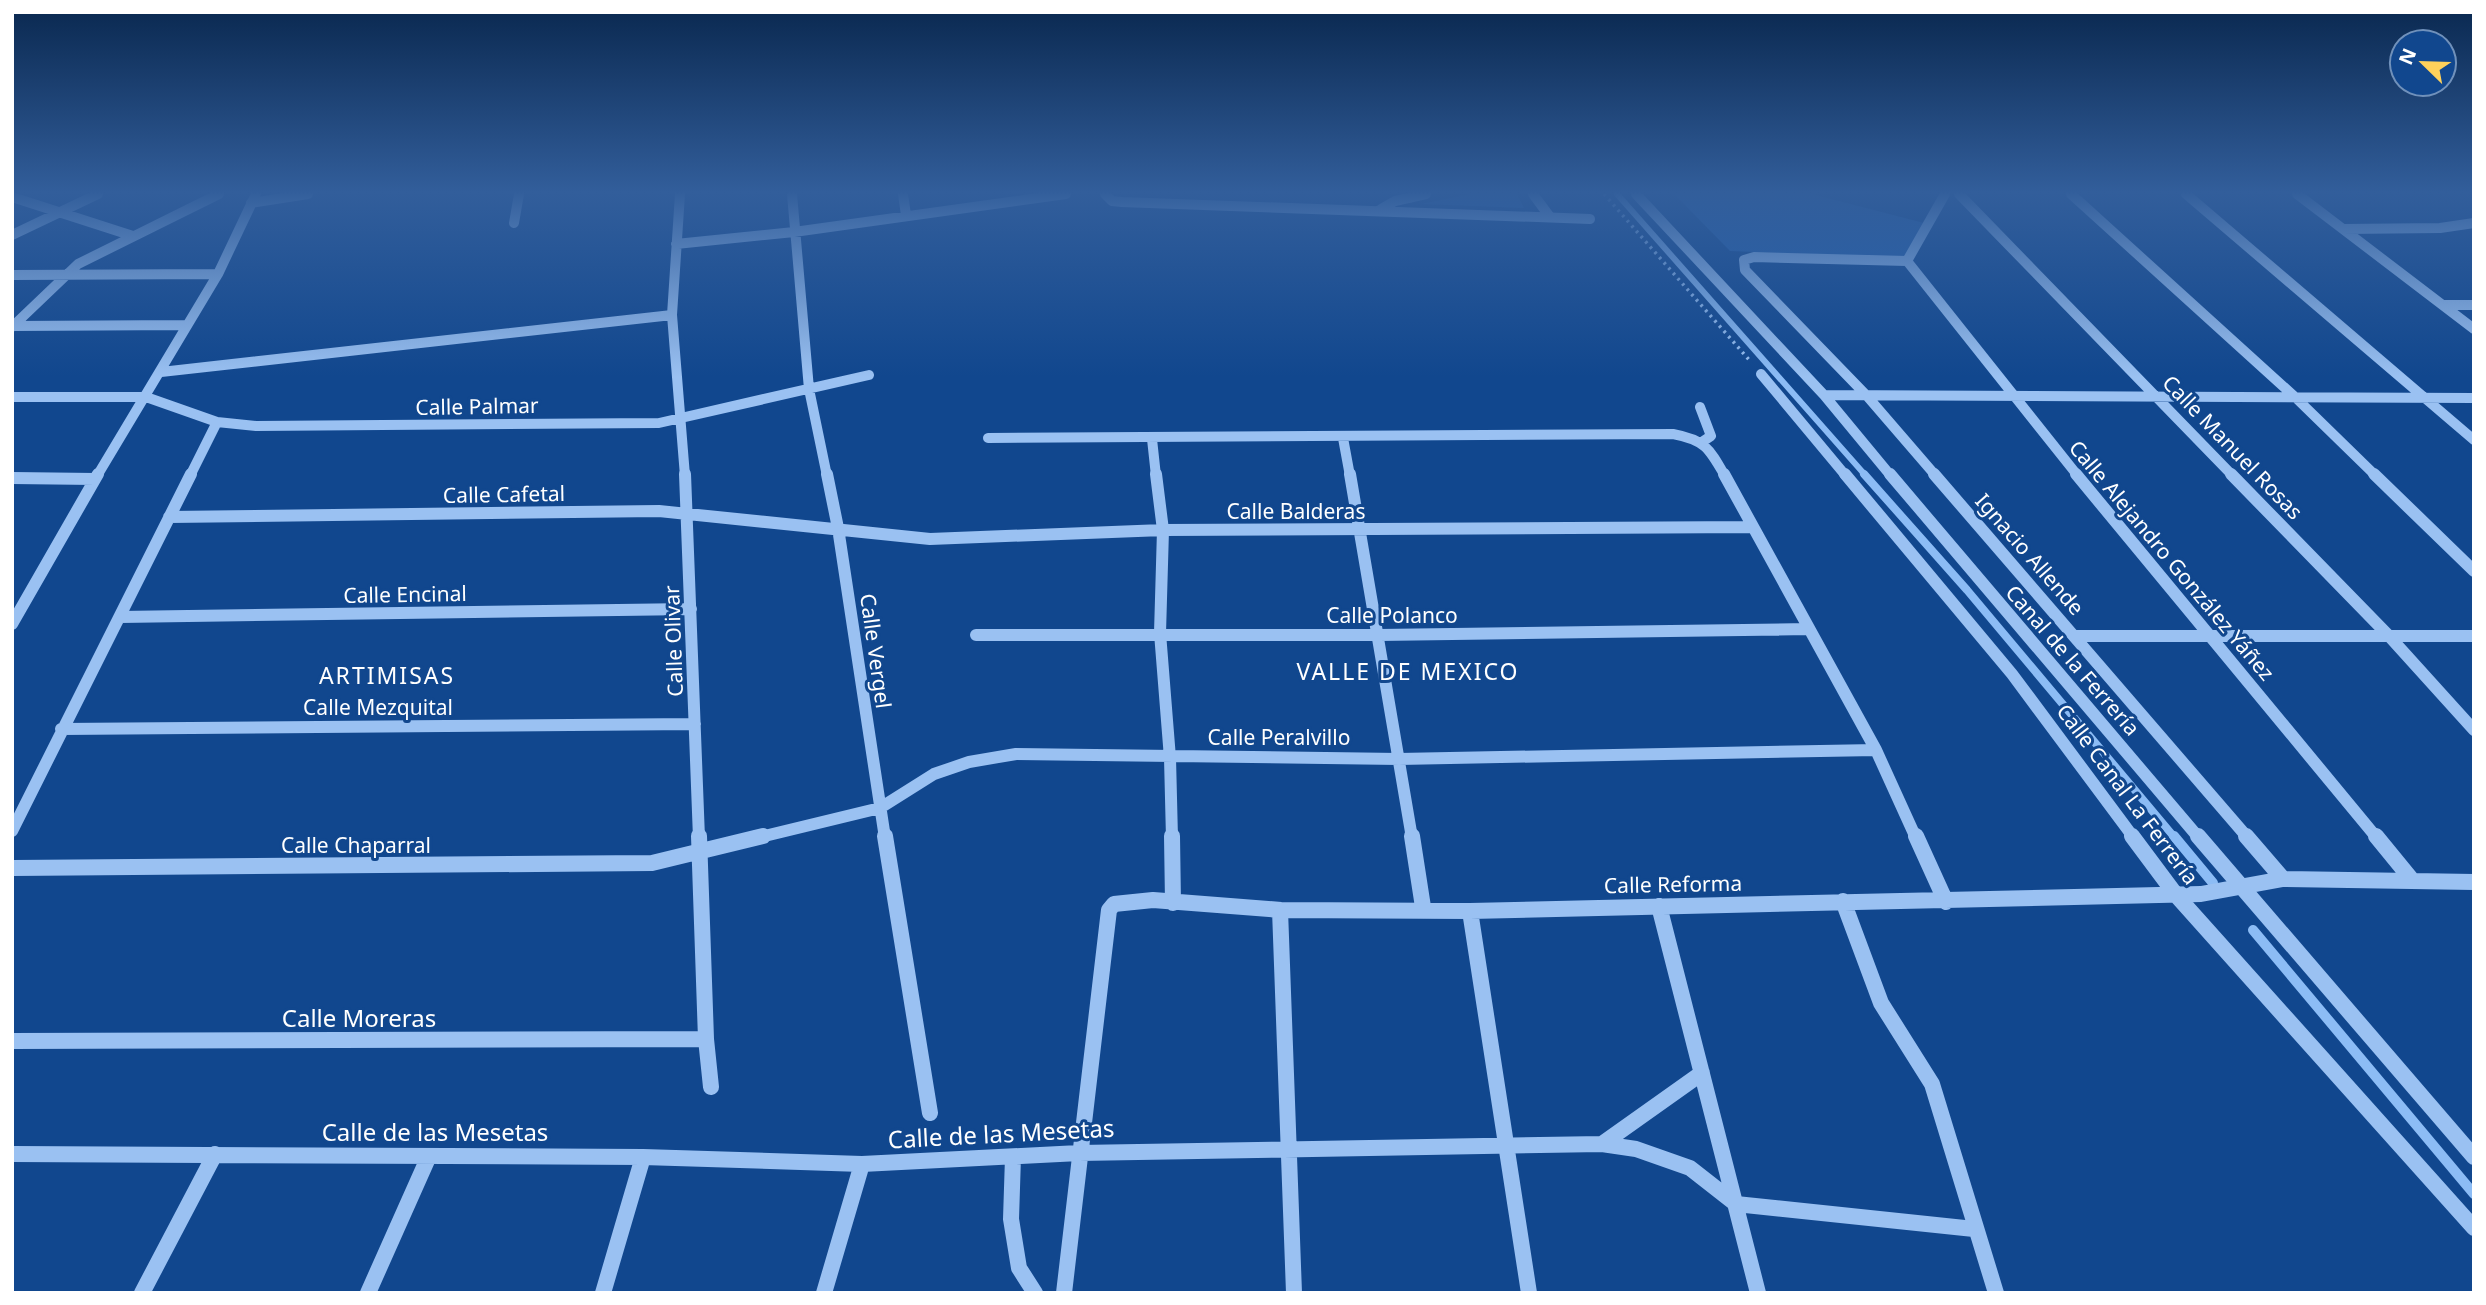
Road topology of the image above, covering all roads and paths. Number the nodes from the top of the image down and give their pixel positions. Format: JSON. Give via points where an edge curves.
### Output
{"nodes":[{"id":1,"x":96,"y":255,"type":"edge"},
{"id":2,"x":227,"y":255,"type":"edge"},
{"id":3,"x":675,"y":255,"type":"edge"},
{"id":4,"x":796,"y":255,"type":"edge"},
{"id":5,"x":1657,"y":255,"type":"edge"},
{"id":6,"x":1693,"y":255,"type":"edge"},
{"id":7,"x":1910,"y":255,"type":"edge"},
{"id":8,"x":2018,"y":255,"type":"edge"},
{"id":9,"x":2138,"y":255,"type":"edge"},
{"id":10,"x":2257,"y":255,"type":"edge"},
{"id":11,"x":2377,"y":255,"type":"edge"},
{"id":12,"x":1907,"y":261,"type":"junction"},
{"id":13,"x":67,"y":273,"type":"junction"},
{"id":14,"x":218,"y":274,"type":"junction"},
{"id":15,"x":12,"y":275,"type":"edge"},
{"id":16,"x":2442,"y":305,"type":"junction"},
{"id":17,"x":2474,"y":305,"type":"edge"},
{"id":18,"x":672,"y":315,"type":"junction"},
{"id":19,"x":185,"y":325,"type":"junction"},
{"id":20,"x":13,"y":326,"type":"edge"},
{"id":21,"x":2474,"y":329,"type":"edge"},
{"id":22,"x":161,"y":372,"type":"junction"},
{"id":23,"x":1761,"y":374,"type":"joint"},
{"id":24,"x":869,"y":375,"type":"dead end"},
{"id":25,"x":809,"y":389,"type":"junction"},
{"id":26,"x":1824,"y":396,"type":"junction"},
{"id":27,"x":1867,"y":396,"type":"junction"},
{"id":28,"x":2012,"y":396,"type":"junction"},
{"id":29,"x":12,"y":397,"type":"edge"},
{"id":30,"x":146,"y":397,"type":"junction"},
{"id":31,"x":2157,"y":397,"type":"junction"},
{"id":32,"x":2295,"y":397,"type":"junction"},
{"id":33,"x":2424,"y":398,"type":"junction"},
{"id":34,"x":2474,"y":398,"type":"edge"},
{"id":35,"x":1700,"y":407,"type":"dead end"},
{"id":36,"x":679,"y":420,"type":"junction"},
{"id":37,"x":217,"y":422,"type":"junction"},
{"id":38,"x":988,"y":438,"type":"dead end"},
{"id":39,"x":1343,"y":438,"type":"junction"},
{"id":40,"x":1152,"y":439,"type":"junction"},
{"id":41,"x":1699,"y":440,"type":"junction"},
{"id":42,"x":2474,"y":440,"type":"edge"},
{"id":43,"x":12,"y":478,"type":"edge"},
{"id":44,"x":95,"y":479,"type":"junction"},
{"id":45,"x":688,"y":512,"type":"junction"},
{"id":46,"x":169,"y":517,"type":"junction"},
{"id":47,"x":1754,"y":527,"type":"junction"},
{"id":48,"x":838,"y":528,"type":"junction"},
{"id":49,"x":1163,"y":530,"type":"junction"},
{"id":50,"x":1358,"y":530,"type":"junction"},
{"id":51,"x":2474,"y":571,"type":"edge"},
{"id":52,"x":691,"y":609,"type":"junction"},
{"id":53,"x":120,"y":617,"type":"junction"},
{"id":54,"x":12,"y":624,"type":"edge"},
{"id":55,"x":1808,"y":629,"type":"junction"},
{"id":56,"x":1160,"y":633,"type":"junction"},
{"id":57,"x":976,"y":635,"type":"dead end"},
{"id":58,"x":1379,"y":635,"type":"junction"},
{"id":59,"x":2076,"y":636,"type":"junction"},
{"id":60,"x":2209,"y":636,"type":"junction"},
{"id":61,"x":2389,"y":636,"type":"junction"},
{"id":62,"x":2474,"y":636,"type":"edge"},
{"id":63,"x":695,"y":724,"type":"junction"},
{"id":64,"x":61,"y":729,"type":"junction"},
{"id":65,"x":2474,"y":730,"type":"edge"},
{"id":66,"x":1876,"y":750,"type":"junction"},
{"id":67,"x":1170,"y":758,"type":"junction"},
{"id":68,"x":1399,"y":759,"type":"junction"},
{"id":69,"x":880,"y":808,"type":"junction"},
{"id":70,"x":12,"y":831,"type":"edge"},
{"id":71,"x":699,"y":852,"type":"junction"},
{"id":72,"x":12,"y":868,"type":"edge"},
{"id":73,"x":2283,"y":879,"type":"junction"},
{"id":74,"x":2412,"y":880,"type":"junction"},
{"id":75,"x":2474,"y":882,"type":"edge"},
{"id":76,"x":2239,"y":889,"type":"junction"},
{"id":77,"x":2176,"y":895,"type":"junction"},
{"id":78,"x":1843,"y":901,"type":"junction"},
{"id":79,"x":1947,"y":901,"type":"junction"},
{"id":80,"x":1174,"y":903,"type":"junction"},
{"id":81,"x":1659,"y":906,"type":"junction"},
{"id":82,"x":1423,"y":907,"type":"junction"},
{"id":83,"x":1280,"y":910,"type":"junction"},
{"id":84,"x":1470,"y":911,"type":"junction"},
{"id":85,"x":706,"y":1039,"type":"junction"},
{"id":86,"x":12,"y":1041,"type":"edge"},
{"id":87,"x":1702,"y":1073,"type":"junction"},
{"id":88,"x":711,"y":1087,"type":"dead end"},
{"id":89,"x":930,"y":1113,"type":"dead end"},
{"id":90,"x":1602,"y":1144,"type":"junction"},
{"id":91,"x":1288,"y":1148,"type":"junction"},
{"id":92,"x":1508,"y":1148,"type":"junction"},
{"id":93,"x":1079,"y":1153,"type":"junction"},
{"id":94,"x":12,"y":1154,"type":"edge"},
{"id":95,"x":215,"y":1154,"type":"junction"},
{"id":96,"x":429,"y":1156,"type":"junction"},
{"id":97,"x":643,"y":1157,"type":"junction"},
{"id":98,"x":1013,"y":1157,"type":"junction"},
{"id":99,"x":2474,"y":1157,"type":"edge"},
{"id":100,"x":862,"y":1164,"type":"junction"},
{"id":101,"x":1736,"y":1204,"type":"junction"},
{"id":102,"x":2474,"y":1228,"type":"edge"},
{"id":103,"x":1974,"y":1229,"type":"junction"},
{"id":104,"x":142,"y":1293,"type":"edge"},
{"id":105,"x":368,"y":1293,"type":"edge"},
{"id":106,"x":603,"y":1293,"type":"edge"},
{"id":107,"x":824,"y":1293,"type":"edge"},
{"id":108,"x":1035,"y":1293,"type":"edge"},
{"id":109,"x":1064,"y":1293,"type":"edge"},
{"id":110,"x":1294,"y":1293,"type":"edge"},
{"id":111,"x":1529,"y":1293,"type":"edge"},
{"id":112,"x":1758,"y":1293,"type":"edge"},
{"id":113,"x":1996,"y":1293,"type":"edge"}],
"edges":[{"from":1,"to":13,"type":"street"},
{"from":2,"to":14,"type":"street"},
{"from":3,"to":18,"type":"street","name":"Calle Olivar"},
{"from":4,"to":25,"type":"street","name":"Calle Vergel"},
{"from":5,"to":23,"type":"path"},
{"from":6,"to":26,"type":"street","name":"Canal de la Ferrería"},
{"from":7,"to":12,"type":"street"},
{"from":8,"to":31,"type":"street","name":"Calle Manuel Rosas"},
{"from":9,"to":32,"type":"street"},
{"from":10,"to":33,"type":"street"},
{"from":11,"to":16,"type":"street"},
{"from":12,"to":27,"type":"street","name":"Ignacio Allende","via":[[1744,260],[1745,270]]},
{"from":12,"to":28,"type":"street","name":"Calle Alejandro González Yáñez"},
{"from":13,"to":14,"type":"street"},
{"from":13,"to":15,"type":"street"},
{"from":13,"to":20,"type":"street"},
{"from":14,"to":19,"type":"street"},
{"from":16,"to":17,"type":"street"},
{"from":16,"to":21,"type":"street"},
{"from":18,"to":22,"type":"street"},
{"from":18,"to":36,"type":"street","name":"Calle Olivar"},
{"from":19,"to":20,"type":"street"},
{"from":19,"to":22,"type":"street"},
{"from":22,"to":30,"type":"street"},
{"from":23,"to":77,"type":"street","name":"Calle Canal La Ferrería","via":[[2012,674]]},
{"from":24,"to":25,"type":"street","name":"Calle Palmar"},
{"from":25,"to":36,"type":"street","name":"Calle Palmar"},
{"from":25,"to":48,"type":"street","name":"Calle Vergel"},
{"from":26,"to":27,"type":"street"},
{"from":26,"to":76,"type":"street","name":"Canal de la Ferrería"},
{"from":27,"to":28,"type":"street"},
{"from":27,"to":59,"type":"street","name":"Ignacio Allende"},
{"from":28,"to":31,"type":"street"},
{"from":28,"to":60,"type":"street","name":"Calle Alejandro González Yáñez"},
{"from":29,"to":30,"type":"street","name":"Calle Palmar"},
{"from":30,"to":37,"type":"street","name":"Calle Palmar"},
{"from":30,"to":44,"type":"street"},
{"from":31,"to":32,"type":"street"},
{"from":31,"to":61,"type":"street","name":"Calle Manuel Rosas"},
{"from":32,"to":33,"type":"street"},
{"from":32,"to":51,"type":"street"},
{"from":33,"to":34,"type":"street"},
{"from":33,"to":42,"type":"street"},
{"from":35,"to":41,"type":"street","via":[[1711,436]]},
{"from":36,"to":37,"type":"street","name":"Calle Palmar","via":[[269,426]]},
{"from":36,"to":45,"type":"street","name":"Calle Olivar"},
{"from":37,"to":46,"type":"street"},
{"from":38,"to":40,"type":"street"},
{"from":39,"to":40,"type":"street"},
{"from":39,"to":41,"type":"street","via":[[1673,434]]},
{"from":39,"to":50,"type":"street"},
{"from":40,"to":49,"type":"street"},
{"from":41,"to":47,"type":"street","via":[[1710,449]]},
{"from":43,"to":44,"type":"street"},
{"from":44,"to":54,"type":"street"},
{"from":45,"to":46,"type":"street","name":"Calle Cafetal"},
{"from":45,"to":48,"type":"street","name":"Calle Cafetal"},
{"from":45,"to":52,"type":"street","name":"Calle Olivar"},
{"from":46,"to":53,"type":"street"},
{"from":47,"to":50,"type":"street","name":"Calle Balderas"},
{"from":47,"to":55,"type":"street"},
{"from":48,"to":49,"type":"street","name":"Calle Balderas","via":[[930,539]]},
{"from":48,"to":69,"type":"street","name":"Calle Vergel"},
{"from":49,"to":50,"type":"street","name":"Calle Balderas"},
{"from":49,"to":56,"type":"street"},
{"from":50,"to":58,"type":"street"},
{"from":52,"to":53,"type":"street","name":"Calle Encinal"},
{"from":52,"to":63,"type":"street","name":"Calle Olivar"},
{"from":53,"to":64,"type":"street"},
{"from":55,"to":58,"type":"street","name":"Calle Polanco"},
{"from":55,"to":66,"type":"street"},
{"from":56,"to":57,"type":"street","name":"Calle Polanco"},
{"from":56,"to":58,"type":"street","name":"Calle Polanco"},
{"from":56,"to":67,"type":"street"},
{"from":58,"to":68,"type":"street"},
{"from":59,"to":60,"type":"street"},
{"from":59,"to":73,"type":"street","name":"Ignacio Allende"},
{"from":60,"to":61,"type":"street"},
{"from":60,"to":74,"type":"street","name":"Calle Alejandro González Yáñez"},
{"from":61,"to":62,"type":"street"},
{"from":61,"to":65,"type":"street","name":"Calle Manuel Rosas"},
{"from":63,"to":64,"type":"street","name":"Calle Mezquital"},
{"from":63,"to":71,"type":"street","name":"Calle Olivar"},
{"from":64,"to":70,"type":"street"},
{"from":66,"to":68,"type":"street","name":"Calle Peralvillo"},
{"from":66,"to":79,"type":"street"},
{"from":67,"to":68,"type":"street","name":"Calle Peralvillo"},
{"from":67,"to":69,"type":"street","name":"Calle Peralvillo","via":[[1075,752],[1000,756],[934,774]]},
{"from":67,"to":80,"type":"street"},
{"from":68,"to":82,"type":"street"},
{"from":69,"to":71,"type":"street","name":"Calle Peralvillo"},
{"from":69,"to":89,"type":"street","name":"Calle Vergel"},
{"from":71,"to":72,"type":"street","name":"Calle Chaparral","via":[[621,865]]},
{"from":71,"to":85,"type":"street","name":"Calle Olivar"},
{"from":73,"to":74,"type":"street","name":"Calle Reforma"},
{"from":73,"to":76,"type":"street","name":"Calle Reforma"},
{"from":74,"to":75,"type":"street","name":"Calle Reforma"},
{"from":76,"to":77,"type":"street","name":"Calle Reforma"},
{"from":76,"to":99,"type":"street","name":"Canal de la Ferrería"},
{"from":77,"to":79,"type":"street","name":"Calle Reforma"},
{"from":77,"to":102,"type":"street","name":"Calle Canal La Ferrería"},
{"from":78,"to":79,"type":"street","name":"Calle Reforma"},
{"from":78,"to":81,"type":"street","name":"Calle Reforma"},
{"from":78,"to":103,"type":"street","via":[[1881,1003],[1932,1084]]},
{"from":80,"to":83,"type":"street","name":"Calle Reforma"},
{"from":80,"to":93,"type":"street","name":"Calle Reforma","via":[[1114,904],[1109,910]]},
{"from":81,"to":84,"type":"street","name":"Calle Reforma"},
{"from":81,"to":87,"type":"street"},
{"from":82,"to":83,"type":"street","name":"Calle Reforma"},
{"from":82,"to":84,"type":"street","name":"Calle Reforma"},
{"from":83,"to":91,"type":"street"},
{"from":84,"to":92,"type":"street"},
{"from":85,"to":86,"type":"street","name":"Calle Moreras"},
{"from":85,"to":88,"type":"street","name":"Calle Olivar"},
{"from":87,"to":90,"type":"street"},
{"from":87,"to":101,"type":"street"},
{"from":90,"to":92,"type":"street","name":"Calle de las Mesetas"},
{"from":90,"to":101,"type":"street","name":"Calle de las Mesetas","via":[[1636,1149],[1690,1168]]},
{"from":91,"to":92,"type":"street","name":"Calle de las Mesetas"},
{"from":91,"to":93,"type":"street","name":"Calle de las Mesetas"},
{"from":91,"to":110,"type":"street"},
{"from":92,"to":111,"type":"street"},
{"from":93,"to":98,"type":"street","name":"Calle de las Mesetas"},
{"from":93,"to":109,"type":"street"},
{"from":94,"to":95,"type":"street","name":"Calle de las Mesetas"},
{"from":95,"to":96,"type":"street","name":"Calle de las Mesetas"},
{"from":95,"to":104,"type":"street"},
{"from":96,"to":97,"type":"street","name":"Calle de las Mesetas"},
{"from":96,"to":105,"type":"street"},
{"from":97,"to":100,"type":"street","name":"Calle de las Mesetas"},
{"from":97,"to":106,"type":"street"},
{"from":98,"to":100,"type":"street","name":"Calle de las Mesetas"},
{"from":98,"to":108,"type":"street","via":[[1011,1219],[1019,1268]]},
{"from":100,"to":107,"type":"street"},
{"from":101,"to":103,"type":"street"},
{"from":101,"to":112,"type":"street"},
{"from":103,"to":113,"type":"street"}]}
